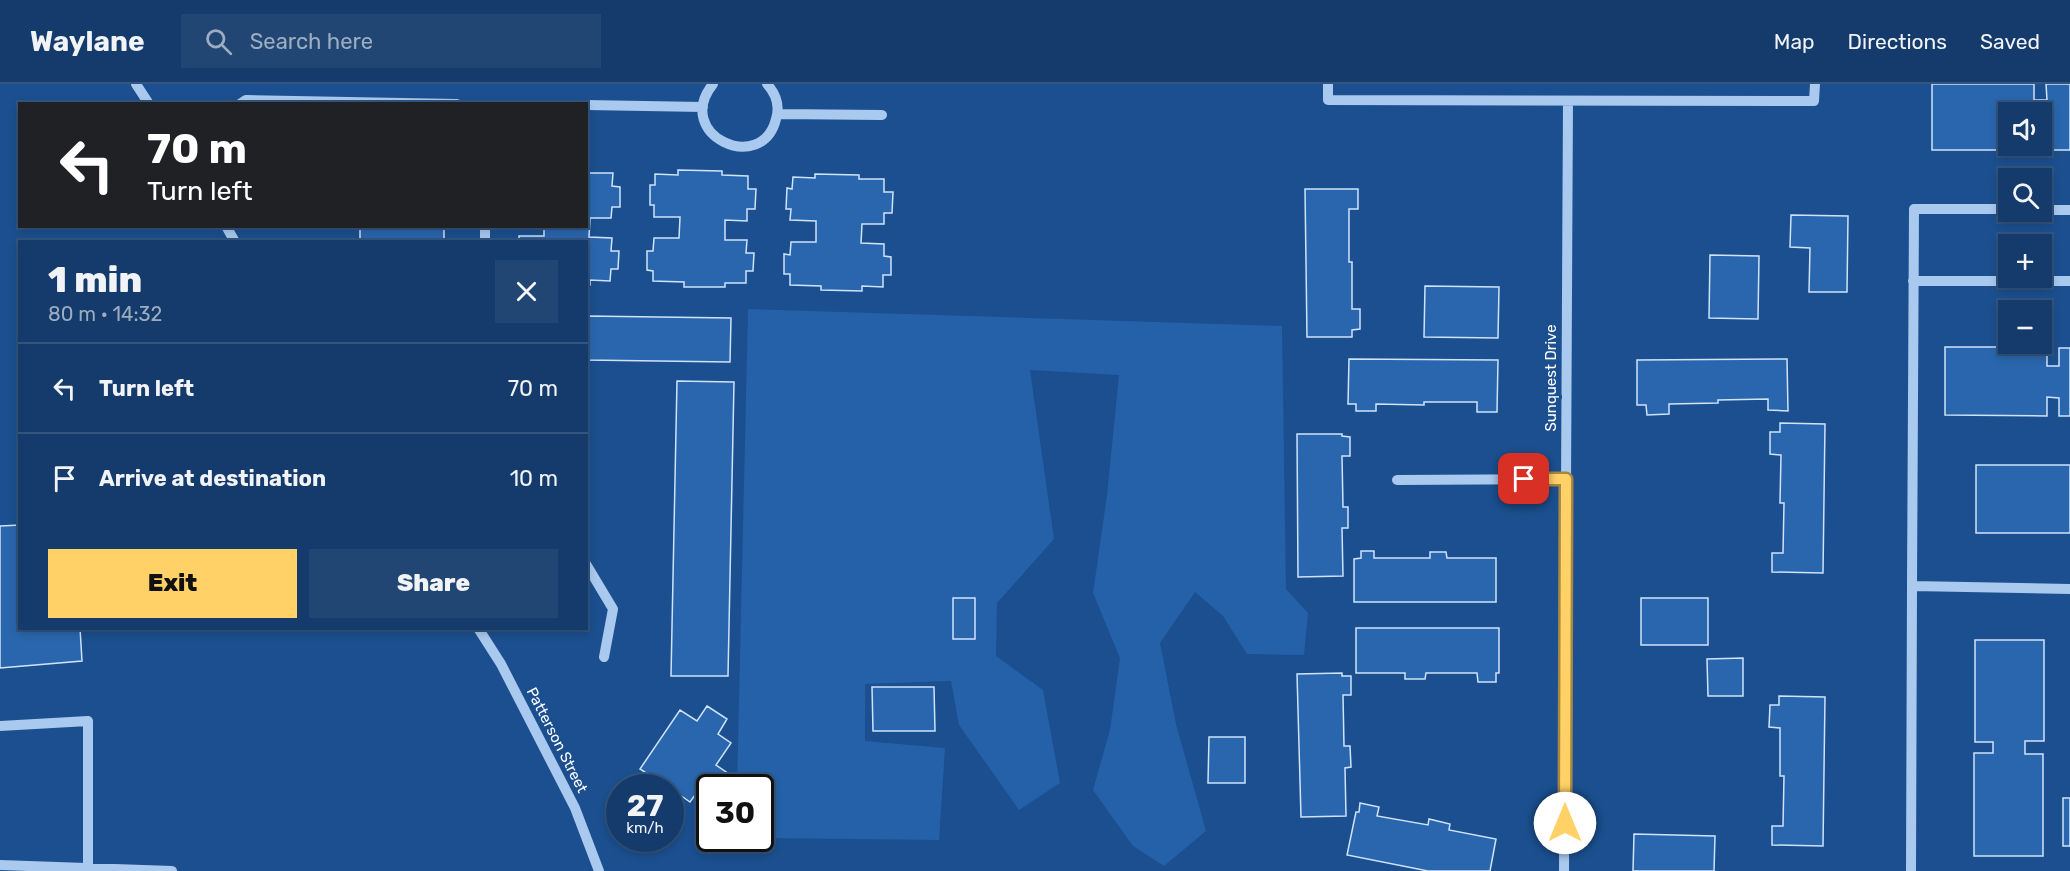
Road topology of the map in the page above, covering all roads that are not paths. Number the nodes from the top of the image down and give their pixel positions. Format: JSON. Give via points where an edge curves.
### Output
{"nodes":[{"id":1,"x":136,"y":84,"type":"edge"},
{"id":2,"x":713,"y":84,"type":"edge"},
{"id":3,"x":767,"y":84,"type":"edge"},
{"id":4,"x":1328,"y":84,"type":"edge"},
{"id":5,"x":1815,"y":84,"type":"edge"},
{"id":6,"x":1568,"y":101,"type":"junction"},
{"id":7,"x":148,"y":102,"type":"edge"},
{"id":8,"x":243,"y":102,"type":"edge"},
{"id":9,"x":352,"y":102,"type":"edge"},
{"id":10,"x":588,"y":105,"type":"edge"},
{"id":11,"x":703,"y":107,"type":"junction"},
{"id":12,"x":778,"y":114,"type":"junction"},
{"id":13,"x":882,"y":115,"type":"dead end"},
{"id":14,"x":1998,"y":209,"type":"edge"},
{"id":15,"x":2052,"y":210,"type":"edge"},
{"id":16,"x":2070,"y":210,"type":"edge"},
{"id":17,"x":1913,"y":281,"type":"junction"},
{"id":18,"x":2070,"y":281,"type":"edge"},
{"id":19,"x":1566,"y":479,"type":"junction"},
{"id":20,"x":1397,"y":480,"type":"dead end"},
{"id":21,"x":588,"y":567,"type":"edge"},
{"id":22,"x":1912,"y":586,"type":"junction"},
{"id":23,"x":2070,"y":589,"type":"edge"},
{"id":24,"x":479,"y":630,"type":"edge"},
{"id":25,"x":604,"y":657,"type":"dead end"},
{"id":26,"x":0,"y":726,"type":"edge"},
{"id":27,"x":0,"y":865,"type":"edge"},
{"id":28,"x":21,"y":868,"type":"edge"},
{"id":29,"x":88,"y":868,"type":"junction"},
{"id":30,"x":172,"y":871,"type":"edge"},
{"id":31,"x":599,"y":871,"type":"edge"},
{"id":32,"x":1564,"y":871,"type":"edge"},
{"id":33,"x":1911,"y":871,"type":"edge"}],
"edges":[{"from":1,"to":7,"type":"street"},
{"from":2,"to":11,"type":"street"},
{"from":3,"to":12,"type":"street","via":[[773,91]]},
{"from":4,"to":6,"type":"street","via":[[1328,100]]},
{"from":5,"to":6,"type":"street","via":[[1815,101]]},
{"from":6,"to":19,"type":"street","name":"Sunquest Drive"},
{"from":8,"to":9,"type":"street"},
{"from":10,"to":11,"type":"street"},
{"from":11,"to":12,"type":"street","via":[[709,131],[730,146],[756,144],[767,136]]},
{"from":12,"to":13,"type":"street"},
{"from":14,"to":17,"type":"street","via":[[1914,209]]},
{"from":15,"to":16,"type":"street"},
{"from":17,"to":18,"type":"street"},
{"from":17,"to":22,"type":"street"},
{"from":19,"to":20,"type":"street"},
{"from":19,"to":32,"type":"street","name":"Sunquest Drive"},
{"from":21,"to":25,"type":"street","via":[[613,609]]},
{"from":22,"to":23,"type":"street"},
{"from":22,"to":33,"type":"street"},
{"from":24,"to":31,"type":"street","name":"Patterson Street","via":[[501,664],[575,808]]},
{"from":26,"to":29,"type":"street","via":[[88,721]]},
{"from":27,"to":28,"type":"street"},
{"from":28,"to":29,"type":"street"},
{"from":29,"to":30,"type":"street"}]}
